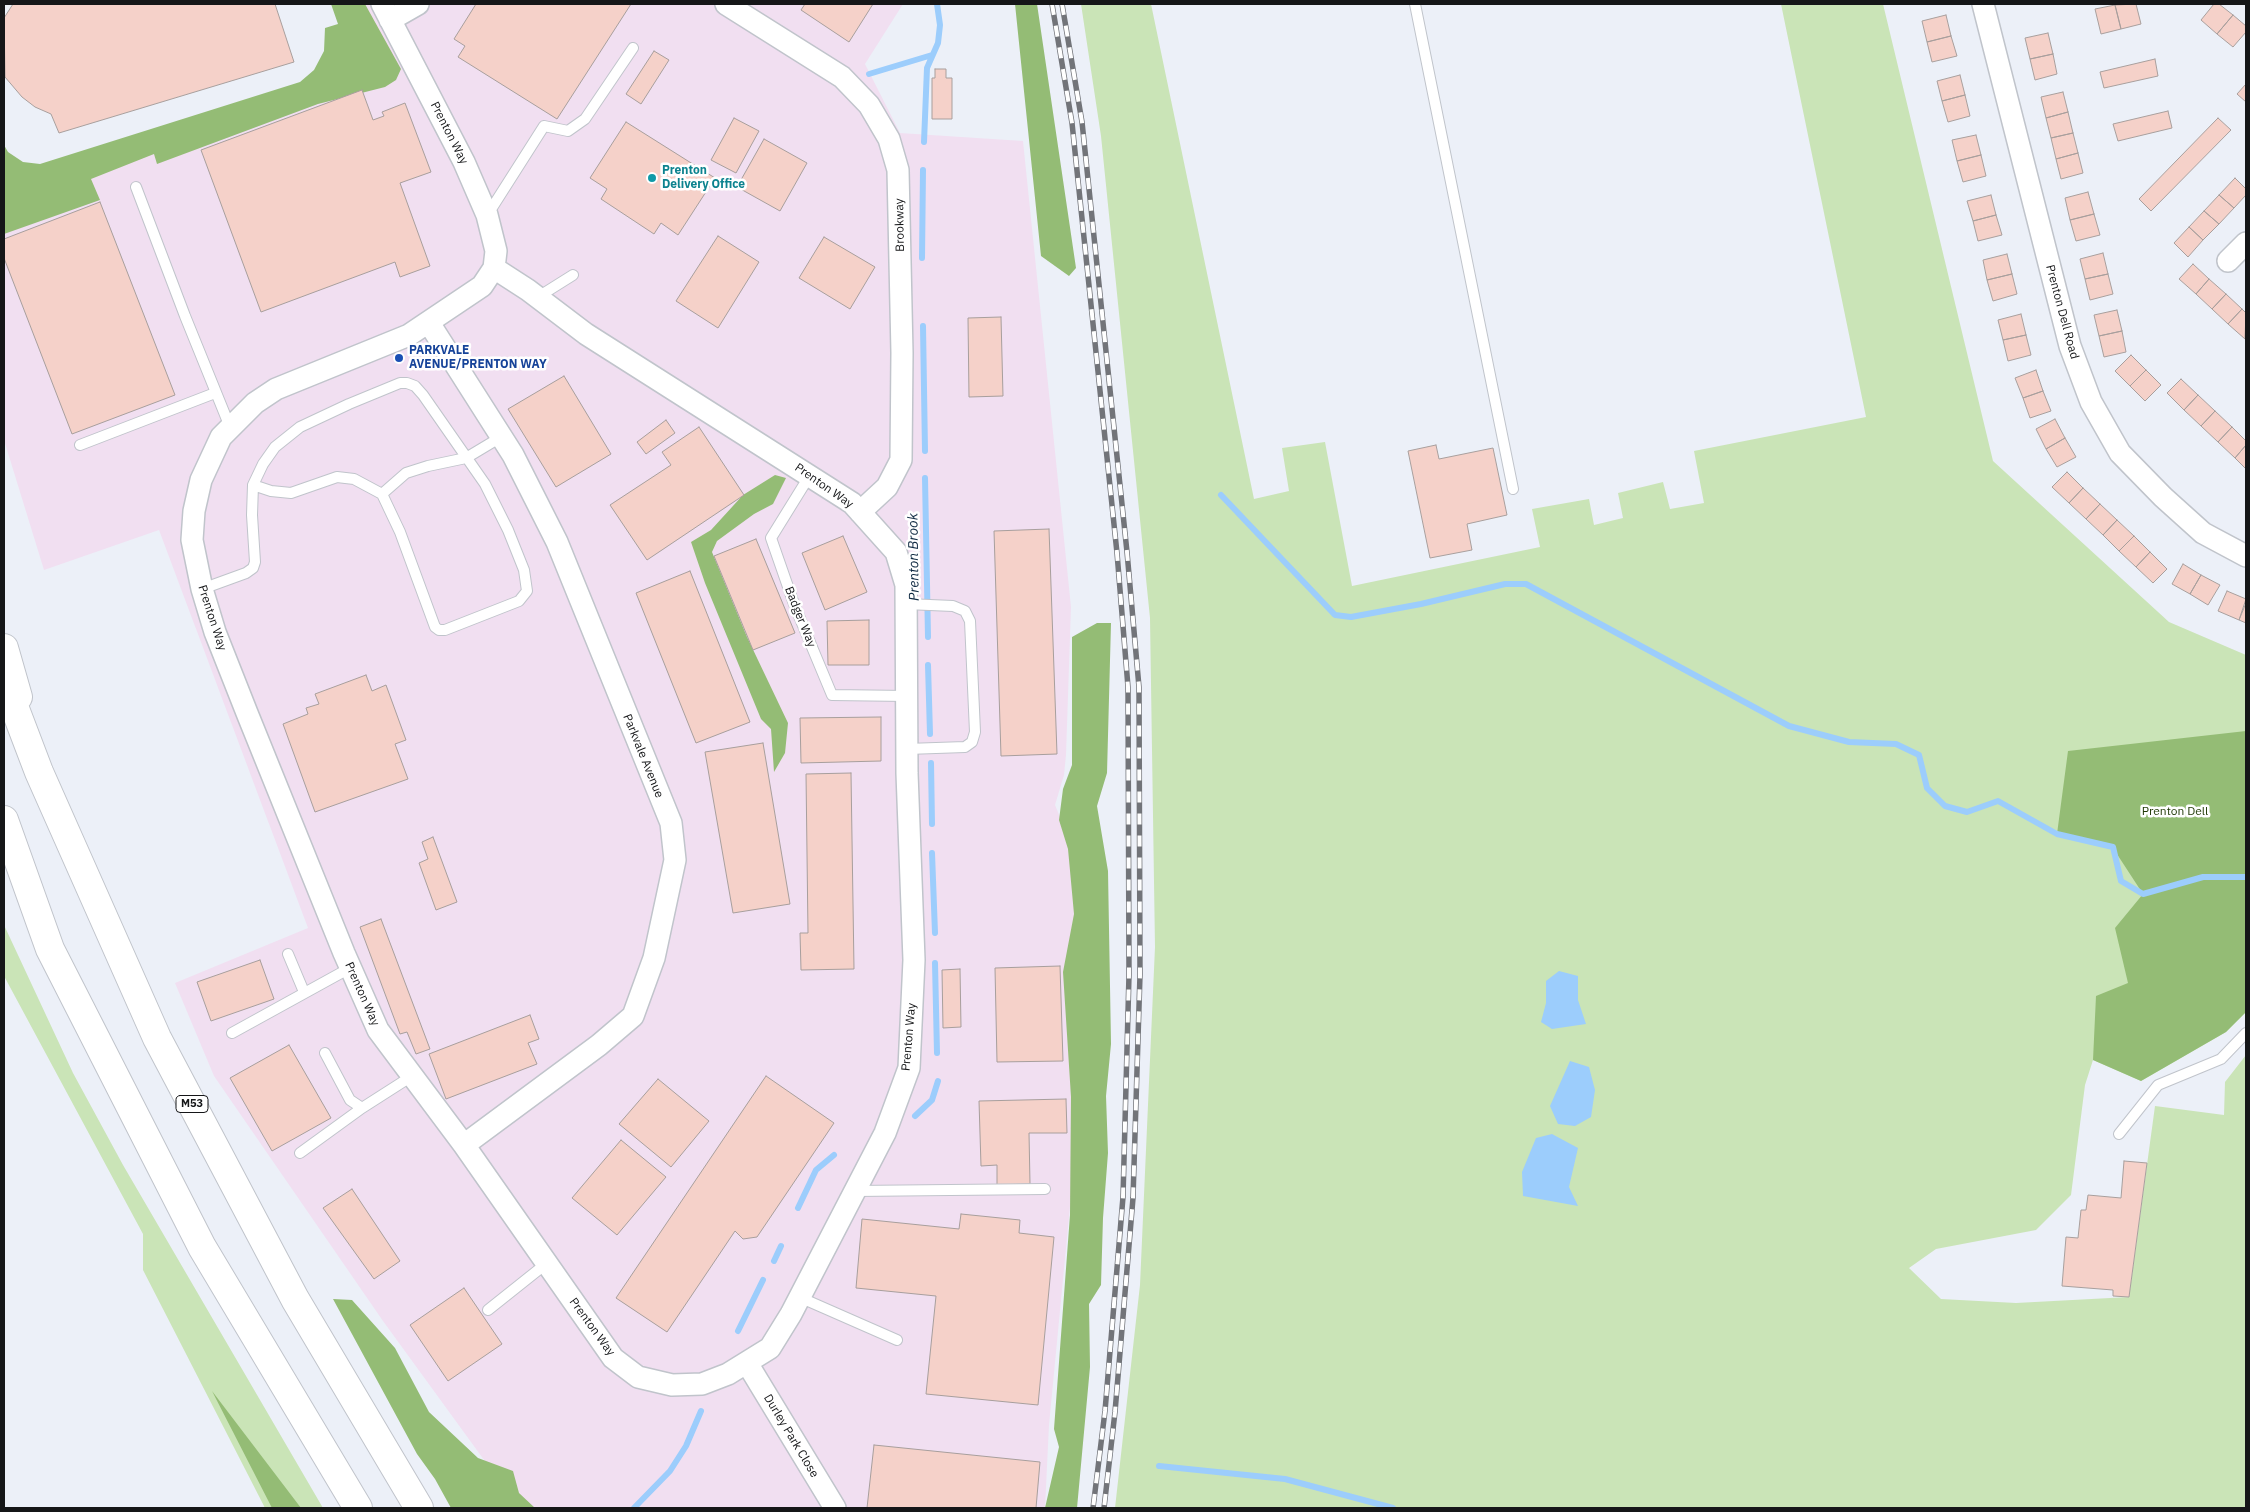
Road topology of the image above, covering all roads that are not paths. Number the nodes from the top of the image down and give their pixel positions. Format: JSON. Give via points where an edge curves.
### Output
{"nodes":[{"id":1,"x":418,"y":4,"type":"edge"},
{"id":2,"x":726,"y":4,"type":"edge"},
{"id":3,"x":1415,"y":4,"type":"edge"},
{"id":4,"x":1986,"y":4,"type":"edge"},
{"id":5,"x":386,"y":12,"type":"edge"},
{"id":6,"x":634,"y":48,"type":"dead end"},
{"id":7,"x":136,"y":187,"type":"dead end"},
{"id":8,"x":487,"y":215,"type":"junction"},
{"id":9,"x":2246,"y":243,"type":"edge"},
{"id":10,"x":2228,"y":261,"type":"dead end"},
{"id":11,"x":494,"y":268,"type":"junction"},
{"id":12,"x":573,"y":275,"type":"dead end"},
{"id":13,"x":538,"y":297,"type":"junction"},
{"id":14,"x":429,"y":323,"type":"junction"},
{"id":15,"x":215,"y":393,"type":"junction"},
{"id":16,"x":230,"y":428,"type":"junction"},
{"id":17,"x":502,"y":436,"type":"junction"},
{"id":18,"x":80,"y":445,"type":"dead end"},
{"id":19,"x":466,"y":458,"type":"junction"},
{"id":20,"x":810,"y":475,"type":"junction"},
{"id":21,"x":253,"y":485,"type":"junction"},
{"id":22,"x":1513,"y":489,"type":"dead end"},
{"id":23,"x":382,"y":494,"type":"junction"},
{"id":24,"x":860,"y":512,"type":"junction"},
{"id":25,"x":2246,"y":556,"type":"edge"},
{"id":26,"x":202,"y":589,"type":"junction"},
{"id":27,"x":906,"y":604,"type":"junction"},
{"id":28,"x":4,"y":648,"type":"edge"},
{"id":29,"x":4,"y":680,"type":"edge"},
{"id":30,"x":907,"y":696,"type":"junction"},
{"id":31,"x":907,"y":749,"type":"junction"},
{"id":32,"x":39,"y":772,"type":"junction"},
{"id":33,"x":4,"y":820,"type":"edge"},
{"id":34,"x":288,"y":954,"type":"dead end"},
{"id":35,"x":350,"y":968,"type":"junction"},
{"id":36,"x":304,"y":992,"type":"junction"},
{"id":37,"x":232,"y":1033,"type":"dead end"},
{"id":38,"x":2246,"y":1033,"type":"edge"},
{"id":39,"x":325,"y":1053,"type":"dead end"},
{"id":40,"x":412,"y":1076,"type":"junction"},
{"id":41,"x":362,"y":1108,"type":"junction"},
{"id":42,"x":2119,"y":1134,"type":"dead end"},
{"id":43,"x":464,"y":1145,"type":"junction"},
{"id":44,"x":300,"y":1153,"type":"dead end"},
{"id":45,"x":1045,"y":1189,"type":"dead end"},
{"id":46,"x":854,"y":1192,"type":"junction"},
{"id":47,"x":547,"y":1263,"type":"junction"},
{"id":48,"x":799,"y":1297,"type":"junction"},
{"id":49,"x":488,"y":1310,"type":"dead end"},
{"id":50,"x":896,"y":1340,"type":"dead end"},
{"id":51,"x":746,"y":1363,"type":"junction"},
{"id":52,"x":358,"y":1508,"type":"edge"},
{"id":53,"x":419,"y":1508,"type":"edge"},
{"id":54,"x":835,"y":1508,"type":"edge"}],
"edges":[{"from":1,"to":5,"type":"street"},
{"from":2,"to":24,"type":"street","name":"Brookway","via":[[842,76],[869,105],[889,140],[898,170],[901,460],[887,488]]},
{"from":3,"to":22,"type":"lane"},
{"from":4,"to":25,"type":"street","name":"Prenton Dell Road","via":[[2070,346],[2091,402],[2120,453],[2163,497],[2203,533]]},
{"from":5,"to":8,"type":"street","name":"Prenton Way","via":[[464,162]]},
{"from":6,"to":8,"type":"lane","via":[[586,119],[568,131],[544,126]]},
{"from":7,"to":15,"type":"lane"},
{"from":8,"to":11,"type":"street","name":"Prenton Way","via":[[496,250]]},
{"from":9,"to":10,"type":"street"},
{"from":11,"to":13,"type":"street","name":"Prenton Way"},
{"from":11,"to":14,"type":"street","name":"Prenton Way","via":[[482,286]]},
{"from":12,"to":13,"type":"lane"},
{"from":13,"to":20,"type":"street","name":"Prenton Way","via":[[586,334]]},
{"from":14,"to":16,"type":"street","name":"Prenton Way","via":[[408,335],[276,389],[255,403]]},
{"from":14,"to":17,"type":"street","name":"Parkvale Avenue"},
{"from":15,"to":16,"type":"lane"},
{"from":15,"to":18,"type":"lane"},
{"from":16,"to":26,"type":"street","name":"Prenton Way","via":[[209,459],[194,511],[192,540]]},
{"from":17,"to":19,"type":"lane"},
{"from":17,"to":43,"type":"street","name":"Parkvale Avenue","via":[[560,551],[670,823],[675,860],[654,958],[633,1016]]},
{"from":19,"to":21,"type":"lane","via":[[415,386],[400,384],[300,427],[275,447],[262,464]]},
{"from":19,"to":23,"type":"lane","via":[[406,473]]},
{"from":19,"to":23,"type":"lane","via":[[485,484],[524,570],[527,591],[519,601],[445,630],[435,627],[400,532]]},
{"from":20,"to":24,"type":"street","name":"Prenton Way"},
{"from":20,"to":30,"type":"lane","name":"Badger Way","via":[[771,538],[832,695]]},
{"from":21,"to":23,"type":"lane","via":[[291,493],[337,476],[354,479]]},
{"from":21,"to":26,"type":"lane","via":[[254,568]]},
{"from":24,"to":27,"type":"street","name":"Prenton Way","via":[[896,552],[906,585]]},
{"from":26,"to":35,"type":"street","name":"Prenton Way","via":[[215,632]]},
{"from":27,"to":30,"type":"street","name":"Prenton Way"},
{"from":27,"to":31,"type":"lane","via":[[953,606],[965,611],[970,621],[975,732],[972,742],[965,747]]},
{"from":28,"to":32,"type":"highway"},
{"from":29,"to":32,"type":"highway","number":"M53"},
{"from":30,"to":31,"type":"street","name":"Prenton Way"},
{"from":31,"to":46,"type":"street","name":"Prenton Way","via":[[914,960],[909,1068],[884,1132]]},
{"from":32,"to":53,"type":"highway","number":"M53","via":[[157,1038],[295,1299]]},
{"from":33,"to":52,"type":"highway","via":[[50,949],[202,1246]]},
{"from":34,"to":36,"type":"lane"},
{"from":35,"to":36,"type":"lane"},
{"from":35,"to":40,"type":"street","name":"Prenton Way","via":[[378,1030]]},
{"from":36,"to":37,"type":"lane"},
{"from":38,"to":42,"type":"lane","via":[[2221,1059],[2158,1085]]},
{"from":39,"to":41,"type":"lane","via":[[350,1100]]},
{"from":40,"to":41,"type":"lane"},
{"from":40,"to":43,"type":"street","name":"Prenton Way"},
{"from":41,"to":44,"type":"lane"},
{"from":43,"to":47,"type":"street","name":"Prenton Way"},
{"from":45,"to":46,"type":"lane"},
{"from":46,"to":48,"type":"street","name":"Prenton Way"},
{"from":47,"to":49,"type":"lane"},
{"from":47,"to":51,"type":"street","name":"Prenton Way","via":[[614,1358],[638,1377],[672,1385],[702,1384]]},
{"from":48,"to":50,"type":"lane"},
{"from":48,"to":51,"type":"street","name":"Prenton Way","via":[[770,1348]]},
{"from":51,"to":54,"type":"street","name":"Durley Park Close"}]}
